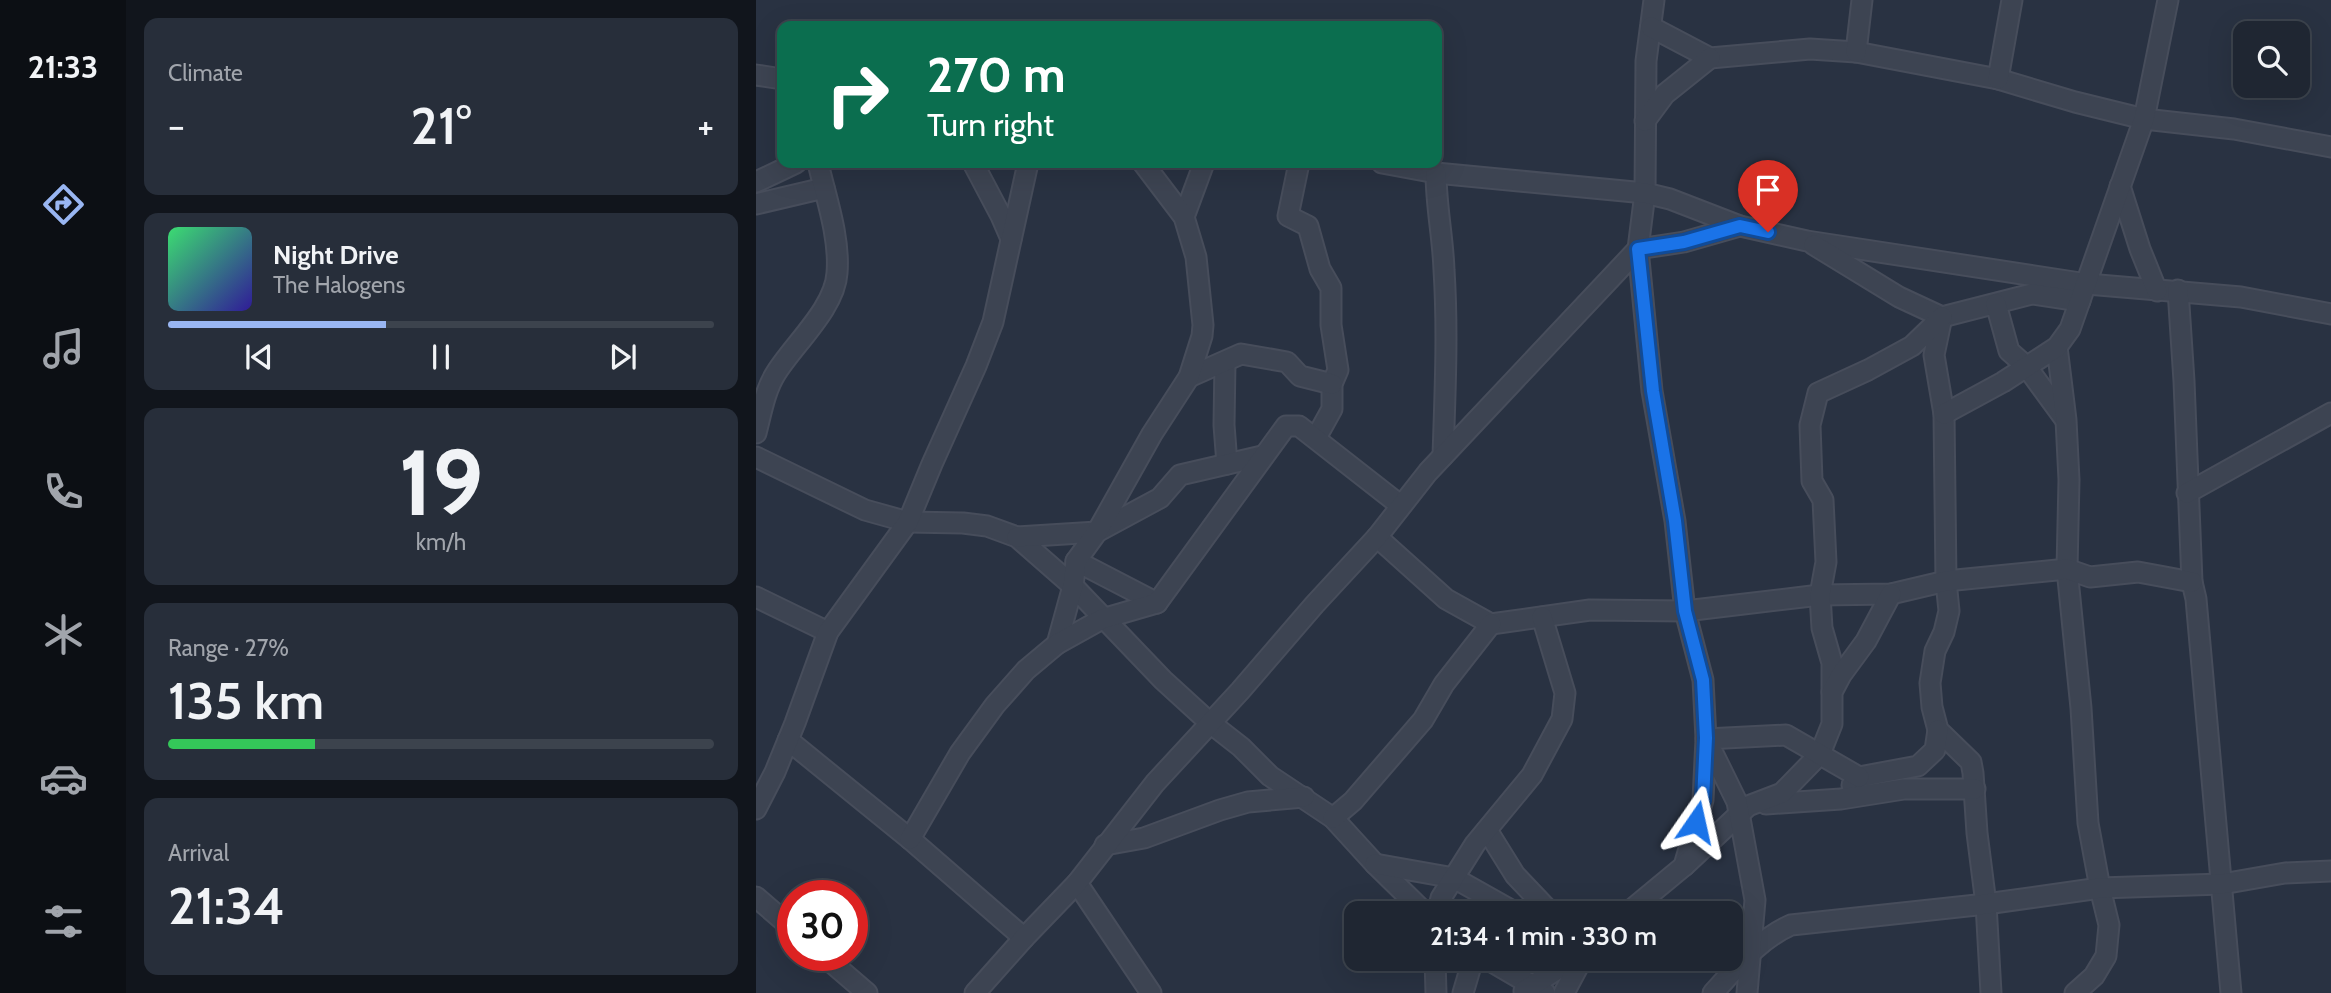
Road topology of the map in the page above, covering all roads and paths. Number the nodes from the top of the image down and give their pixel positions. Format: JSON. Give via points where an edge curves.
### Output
{"nodes":[{"id":1,"x":1654,"y":0,"type":"edge"},
{"id":2,"x":1862,"y":0,"type":"edge"},
{"id":3,"x":2012,"y":0,"type":"edge"},
{"id":4,"x":2168,"y":0,"type":"edge"},
{"id":5,"x":1651,"y":27,"type":"junction"},
{"id":6,"x":1856,"y":52,"type":"junction"},
{"id":7,"x":1710,"y":58,"type":"junction"},
{"id":8,"x":756,"y":75,"type":"edge"},
{"id":9,"x":777,"y":78,"type":"edge"},
{"id":10,"x":1998,"y":79,"type":"junction"},
{"id":11,"x":2144,"y":119,"type":"junction"},
{"id":12,"x":1645,"y":121,"type":"junction"},
{"id":13,"x":2331,"y":147,"type":"edge"},
{"id":14,"x":785,"y":168,"type":"edge"},
{"id":15,"x":819,"y":168,"type":"edge"},
{"id":16,"x":976,"y":168,"type":"edge"},
{"id":17,"x":1027,"y":168,"type":"edge"},
{"id":18,"x":1147,"y":168,"type":"edge"},
{"id":19,"x":1202,"y":168,"type":"edge"},
{"id":20,"x":1298,"y":168,"type":"edge"},
{"id":21,"x":1409,"y":168,"type":"edge"},
{"id":22,"x":1436,"y":173,"type":"junction"},
{"id":23,"x":756,"y":182,"type":"edge"},
{"id":24,"x":2120,"y":186,"type":"junction"},
{"id":25,"x":824,"y":188,"type":"junction"},
{"id":26,"x":1646,"y":193,"type":"junction"},
{"id":27,"x":756,"y":204,"type":"edge"},
{"id":28,"x":1184,"y":217,"type":"junction"},
{"id":29,"x":1740,"y":226,"type":"junction"},
{"id":30,"x":1011,"y":239,"type":"junction"},
{"id":31,"x":1807,"y":241,"type":"junction"},
{"id":32,"x":1638,"y":249,"type":"junction"},
{"id":33,"x":2178,"y":290,"type":"junction"},
{"id":34,"x":2157,"y":291,"type":"junction"},
{"id":35,"x":2084,"y":292,"type":"junction"},
{"id":36,"x":1996,"y":304,"type":"junction"},
{"id":37,"x":2331,"y":314,"type":"edge"},
{"id":38,"x":1942,"y":317,"type":"junction"},
{"id":39,"x":2057,"y":347,"type":"junction"},
{"id":40,"x":1224,"y":362,"type":"junction"},
{"id":41,"x":2026,"y":366,"type":"junction"},
{"id":42,"x":765,"y":377,"type":"edge"},
{"id":43,"x":1189,"y":377,"type":"junction"},
{"id":44,"x":1332,"y":384,"type":"junction"},
{"id":45,"x":2331,"y":413,"type":"edge"},
{"id":46,"x":1944,"y":414,"type":"junction"},
{"id":47,"x":2066,"y":420,"type":"junction"},
{"id":48,"x":756,"y":433,"type":"edge"},
{"id":49,"x":1316,"y":438,"type":"junction"},
{"id":50,"x":1262,"y":456,"type":"junction"},
{"id":51,"x":1443,"y":456,"type":"junction"},
{"id":52,"x":756,"y":457,"type":"edge"},
{"id":53,"x":1227,"y":464,"type":"junction"},
{"id":54,"x":2187,"y":493,"type":"junction"},
{"id":55,"x":1401,"y":505,"type":"junction"},
{"id":56,"x":908,"y":522,"type":"junction"},
{"id":57,"x":1097,"y":533,"type":"junction"},
{"id":58,"x":1017,"y":537,"type":"junction"},
{"id":59,"x":1377,"y":537,"type":"junction"},
{"id":60,"x":1076,"y":561,"type":"junction"},
{"id":61,"x":2067,"y":569,"type":"junction"},
{"id":62,"x":1946,"y":581,"type":"junction"},
{"id":63,"x":2192,"y":582,"type":"junction"},
{"id":64,"x":1073,"y":586,"type":"junction"},
{"id":65,"x":1891,"y":594,"type":"junction"},
{"id":66,"x":1820,"y":595,"type":"junction"},
{"id":67,"x":756,"y":597,"type":"edge"},
{"id":68,"x":1157,"y":603,"type":"junction"},
{"id":69,"x":1685,"y":611,"type":"junction"},
{"id":70,"x":1542,"y":617,"type":"junction"},
{"id":71,"x":1102,"y":619,"type":"junction"},
{"id":72,"x":1491,"y":624,"type":"junction"},
{"id":73,"x":828,"y":632,"type":"junction"},
{"id":74,"x":1057,"y":644,"type":"junction"},
{"id":75,"x":1832,"y":692,"type":"junction"},
{"id":76,"x":1209,"y":722,"type":"junction"},
{"id":77,"x":1938,"y":730,"type":"junction"},
{"id":78,"x":1706,"y":738,"type":"junction"},
{"id":79,"x":788,"y":740,"type":"junction"},
{"id":80,"x":1820,"y":754,"type":"junction"},
{"id":81,"x":1918,"y":766,"type":"junction"},
{"id":82,"x":1867,"y":775,"type":"junction"},
{"id":83,"x":1904,"y":789,"type":"junction"},
{"id":84,"x":1975,"y":789,"type":"junction"},
{"id":85,"x":1304,"y":797,"type":"junction"},
{"id":86,"x":1841,"y":799,"type":"junction"},
{"id":87,"x":756,"y":809,"type":"edge"},
{"id":88,"x":1744,"y":811,"type":"junction"},
{"id":89,"x":1333,"y":818,"type":"junction"},
{"id":90,"x":1487,"y":830,"type":"junction"},
{"id":91,"x":910,"y":839,"type":"junction"},
{"id":92,"x":1105,"y":845,"type":"junction"},
{"id":93,"x":1375,"y":864,"type":"junction"},
{"id":94,"x":1684,"y":866,"type":"junction"},
{"id":95,"x":2331,"y":871,"type":"edge"},
{"id":96,"x":1516,"y":875,"type":"junction"},
{"id":97,"x":1454,"y":878,"type":"junction"},
{"id":98,"x":1076,"y":883,"type":"junction"},
{"id":99,"x":2222,"y":884,"type":"junction"},
{"id":100,"x":2100,"y":888,"type":"junction"},
{"id":101,"x":756,"y":897,"type":"edge"},
{"id":102,"x":1413,"y":901,"type":"edge"},
{"id":103,"x":1440,"y":901,"type":"edge"},
{"id":104,"x":1492,"y":901,"type":"edge"},
{"id":105,"x":1510,"y":901,"type":"edge"},
{"id":106,"x":1540,"y":901,"type":"edge"},
{"id":107,"x":1642,"y":901,"type":"edge"},
{"id":108,"x":1986,"y":904,"type":"junction"},
{"id":109,"x":1755,"y":910,"type":"junction"},
{"id":110,"x":777,"y":915,"type":"edge"},
{"id":111,"x":1791,"y":925,"type":"junction"},
{"id":112,"x":1024,"y":938,"type":"junction"},
{"id":113,"x":1750,"y":952,"type":"junction"},
{"id":114,"x":841,"y":971,"type":"edge"},
{"id":115,"x":1435,"y":971,"type":"edge"},
{"id":116,"x":1469,"y":971,"type":"edge"},
{"id":117,"x":1505,"y":971,"type":"edge"},
{"id":118,"x":1558,"y":971,"type":"edge"},
{"id":119,"x":1576,"y":971,"type":"edge"},
{"id":120,"x":1533,"y":990,"type":"edge"},
{"id":121,"x":867,"y":993,"type":"edge"},
{"id":122,"x":975,"y":993,"type":"edge"},
{"id":123,"x":1151,"y":993,"type":"edge"},
{"id":124,"x":1436,"y":993,"type":"edge"},
{"id":125,"x":1463,"y":993,"type":"edge"},
{"id":126,"x":1564,"y":993,"type":"edge"},
{"id":127,"x":1713,"y":993,"type":"edge"},
{"id":128,"x":1747,"y":993,"type":"edge"},
{"id":129,"x":1991,"y":993,"type":"edge"},
{"id":130,"x":2075,"y":993,"type":"edge"},
{"id":131,"x":2231,"y":993,"type":"edge"}],
"edges":[{"from":1,"to":5,"type":"street"},
{"from":2,"to":6,"type":"street"},
{"from":3,"to":10,"type":"street"},
{"from":4,"to":11,"type":"street"},
{"from":5,"to":7,"type":"street"},
{"from":5,"to":12,"type":"street"},
{"from":6,"to":7,"type":"street","via":[[1810,50]]},
{"from":6,"to":10,"type":"street"},
{"from":7,"to":12,"type":"street","via":[[1665,94]]},
{"from":8,"to":9,"type":"street"},
{"from":10,"to":11,"type":"street"},
{"from":11,"to":13,"type":"street"},
{"from":11,"to":24,"type":"street"},
{"from":12,"to":26,"type":"street"},
{"from":14,"to":23,"type":"street"},
{"from":15,"to":25,"type":"street"},
{"from":16,"to":30,"type":"street"},
{"from":17,"to":30,"type":"street"},
{"from":18,"to":28,"type":"street"},
{"from":19,"to":28,"type":"street"},
{"from":20,"to":44,"type":"street","via":[[1288,216],[1308,226],[1320,269],[1331,288],[1338,370]]},
{"from":21,"to":22,"type":"street"},
{"from":22,"to":26,"type":"street"},
{"from":22,"to":51,"type":"street","via":[[1444,269]]},
{"from":24,"to":34,"type":"street"},
{"from":24,"to":35,"type":"street"},
{"from":25,"to":27,"type":"street"},
{"from":25,"to":42,"type":"street","via":[[837,276],[818,315]]},
{"from":26,"to":29,"type":"street"},
{"from":26,"to":32,"type":"street"},
{"from":28,"to":43,"type":"street","via":[[1196,257],[1203,325]]},
{"from":29,"to":31,"type":"street"},
{"from":29,"to":32,"type":"street"},
{"from":30,"to":56,"type":"street","via":[[993,322]]},
{"from":31,"to":35,"type":"street"},
{"from":31,"to":38,"type":"street","via":[[1899,297]]},
{"from":32,"to":51,"type":"street"},
{"from":32,"to":69,"type":"street"},
{"from":33,"to":34,"type":"street"},
{"from":33,"to":37,"type":"street"},
{"from":33,"to":54,"type":"street"},
{"from":34,"to":35,"type":"street"},
{"from":35,"to":36,"type":"street","via":[[2032,294]]},
{"from":35,"to":39,"type":"street","via":[[2070,329]]},
{"from":36,"to":38,"type":"street"},
{"from":36,"to":41,"type":"street","via":[[2009,351]]},
{"from":38,"to":46,"type":"street","via":[[1934,355]]},
{"from":38,"to":66,"type":"street","via":[[1912,346],[1818,393],[1810,425],[1812,481],[1823,500],[1826,562]]},
{"from":39,"to":41,"type":"street"},
{"from":39,"to":47,"type":"street"},
{"from":40,"to":43,"type":"street"},
{"from":40,"to":44,"type":"street","via":[[1241,354],[1287,362],[1300,376]]},
{"from":40,"to":53,"type":"street"},
{"from":41,"to":46,"type":"street"},
{"from":41,"to":47,"type":"street"},
{"from":42,"to":48,"type":"street"},
{"from":43,"to":57,"type":"street"},
{"from":44,"to":49,"type":"street","via":[[1332,409]]},
{"from":45,"to":54,"type":"street"},
{"from":46,"to":62,"type":"street"},
{"from":47,"to":61,"type":"street"},
{"from":49,"to":50,"type":"street","via":[[1299,426],[1286,426]]},
{"from":49,"to":55,"type":"street"},
{"from":50,"to":53,"type":"street"},
{"from":50,"to":68,"type":"street"},
{"from":51,"to":55,"type":"street"},
{"from":52,"to":56,"type":"street","via":[[865,510]]},
{"from":53,"to":57,"type":"street","via":[[1180,475],[1160,498]]},
{"from":54,"to":63,"type":"street"},
{"from":55,"to":59,"type":"street"},
{"from":56,"to":58,"type":"street","via":[[987,526]]},
{"from":56,"to":73,"type":"street"},
{"from":57,"to":58,"type":"street"},
{"from":57,"to":60,"type":"street"},
{"from":58,"to":64,"type":"street"},
{"from":59,"to":72,"type":"street","via":[[1446,598]]},
{"from":59,"to":76,"type":"street"},
{"from":60,"to":64,"type":"street"},
{"from":60,"to":68,"type":"street"},
{"from":61,"to":62,"type":"street"},
{"from":61,"to":63,"type":"street","via":[[2090,576],[2138,572]]},
{"from":61,"to":100,"type":"street","via":[[2088,823]]},
{"from":62,"to":65,"type":"street"},
{"from":62,"to":77,"type":"street","via":[[1949,611],[1930,683]]},
{"from":63,"to":99,"type":"street"},
{"from":64,"to":71,"type":"street"},
{"from":64,"to":74,"type":"street"},
{"from":65,"to":66,"type":"street"},
{"from":65,"to":75,"type":"street"},
{"from":66,"to":69,"type":"street"},
{"from":66,"to":75,"type":"street","via":[[1822,628],[1832,663]]},
{"from":67,"to":73,"type":"street"},
{"from":68,"to":71,"type":"street"},
{"from":69,"to":70,"type":"street","via":[[1590,610]]},
{"from":69,"to":78,"type":"street","via":[[1703,680]]},
{"from":70,"to":72,"type":"street"},
{"from":70,"to":90,"type":"street","via":[[1565,693],[1562,719],[1532,775]]},
{"from":71,"to":74,"type":"street"},
{"from":71,"to":76,"type":"street"},
{"from":72,"to":89,"type":"street","via":[[1444,684],[1423,720]]},
{"from":73,"to":79,"type":"street"},
{"from":74,"to":91,"type":"street","via":[[995,705],[960,753]]},
{"from":75,"to":80,"type":"street","via":[[1832,724]]},
{"from":76,"to":85,"type":"street","via":[[1270,776]]},
{"from":76,"to":92,"type":"street"},
{"from":77,"to":81,"type":"street","via":[[1935,750]]},
{"from":77,"to":84,"type":"street","via":[[1970,762]]},
{"from":78,"to":80,"type":"street","via":[[1786,736]]},
{"from":78,"to":88,"type":"street"},
{"from":78,"to":94,"type":"street","via":[[1703,800]]},
{"from":79,"to":87,"type":"street"},
{"from":79,"to":91,"type":"street"},
{"from":80,"to":82,"type":"street"},
{"from":80,"to":88,"type":"street","via":[[1783,793]]},
{"from":81,"to":82,"type":"street"},
{"from":81,"to":83,"type":"street"},
{"from":82,"to":83,"type":"street"},
{"from":82,"to":86,"type":"street"},
{"from":83,"to":84,"type":"street"},
{"from":83,"to":86,"type":"street"},
{"from":84,"to":108,"type":"street"},
{"from":85,"to":89,"type":"street"},
{"from":85,"to":92,"type":"street","via":[[1248,802],[1144,838]]},
{"from":86,"to":88,"type":"street"},
{"from":88,"to":94,"type":"street"},
{"from":88,"to":109,"type":"street"},
{"from":89,"to":93,"type":"street"},
{"from":90,"to":96,"type":"street"},
{"from":90,"to":97,"type":"street"},
{"from":91,"to":112,"type":"street"},
{"from":92,"to":98,"type":"street"},
{"from":93,"to":97,"type":"street"},
{"from":93,"to":102,"type":"street"},
{"from":94,"to":107,"type":"street"},
{"from":95,"to":99,"type":"street"},
{"from":96,"to":105,"type":"street"},
{"from":96,"to":106,"type":"street"},
{"from":97,"to":103,"type":"street"},
{"from":97,"to":104,"type":"street"},
{"from":98,"to":112,"type":"street"},
{"from":98,"to":123,"type":"street"},
{"from":99,"to":100,"type":"street"},
{"from":99,"to":131,"type":"street"},
{"from":100,"to":108,"type":"street"},
{"from":100,"to":130,"type":"street","via":[[2109,925],[2106,956],[2094,976]]},
{"from":101,"to":110,"type":"street"},
{"from":108,"to":111,"type":"street"},
{"from":108,"to":129,"type":"street"},
{"from":109,"to":111,"type":"street"},
{"from":109,"to":113,"type":"street"},
{"from":111,"to":113,"type":"street"},
{"from":112,"to":122,"type":"street"},
{"from":113,"to":127,"type":"street"},
{"from":113,"to":128,"type":"street"},
{"from":114,"to":121,"type":"street"},
{"from":115,"to":124,"type":"street"},
{"from":116,"to":125,"type":"street"},
{"from":117,"to":120,"type":"street"},
{"from":118,"to":120,"type":"street"},
{"from":119,"to":126,"type":"street"}]}
